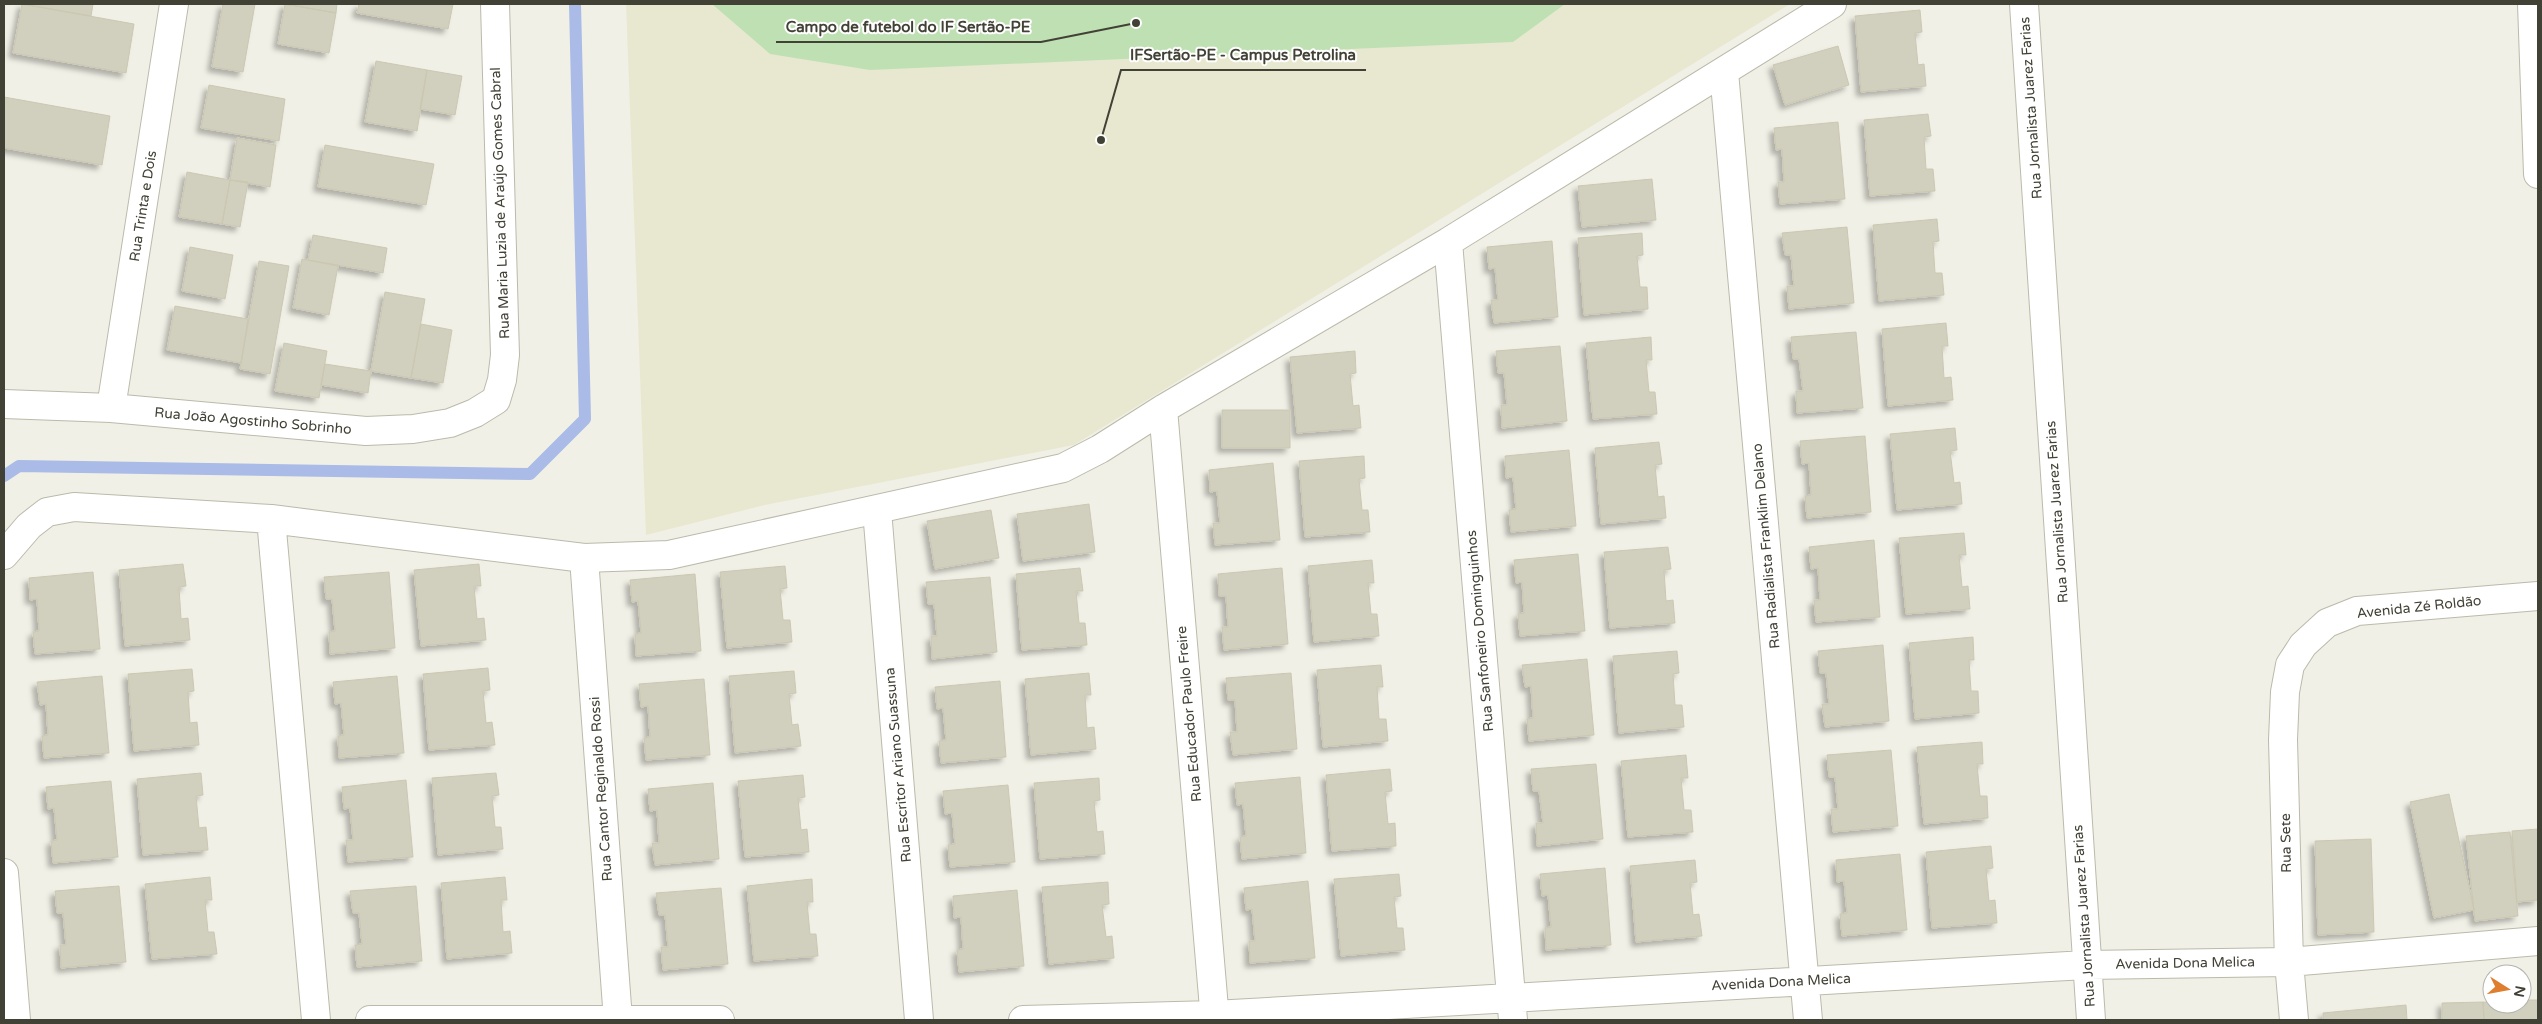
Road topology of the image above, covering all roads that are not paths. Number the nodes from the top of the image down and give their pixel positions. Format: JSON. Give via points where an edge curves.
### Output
{"nodes":[{"id":1,"x":174,"y":4,"type":"edge"},
{"id":2,"x":495,"y":4,"type":"edge"},
{"id":3,"x":1832,"y":4,"type":"edge"},
{"id":4,"x":2024,"y":4,"type":"edge"},
{"id":5,"x":2532,"y":4,"type":"edge"},
{"id":6,"x":1724,"y":72,"type":"junction"},
{"id":7,"x":2538,"y":174,"type":"edge"},
{"id":8,"x":1448,"y":242,"type":"junction"},
{"id":9,"x":496,"y":400,"type":"joint"},
{"id":10,"x":4,"y":404,"type":"edge"},
{"id":11,"x":111,"y":408,"type":"junction"},
{"id":12,"x":1163,"y":409,"type":"junction"},
{"id":13,"x":877,"y":510,"type":"junction"},
{"id":14,"x":271,"y":519,"type":"junction"},
{"id":15,"x":4,"y":555,"type":"edge"},
{"id":16,"x":584,"y":558,"type":"junction"},
{"id":17,"x":2538,"y":596,"type":"edge"},
{"id":18,"x":2290,"y":665,"type":"joint"},
{"id":19,"x":4,"y":873,"type":"edge"},
{"id":20,"x":2538,"y":940,"type":"edge"},
{"id":21,"x":2289,"y":962,"type":"junction"},
{"id":22,"x":2086,"y":965,"type":"junction"},
{"id":23,"x":1804,"y":981,"type":"junction"},
{"id":24,"x":1512,"y":1009,"type":"edge"},
{"id":25,"x":1214,"y":1018,"type":"edge"},
{"id":26,"x":16,"y":1020,"type":"edge"},
{"id":27,"x":316,"y":1020,"type":"edge"},
{"id":28,"x":370,"y":1020,"type":"edge"},
{"id":29,"x":618,"y":1020,"type":"edge"},
{"id":30,"x":720,"y":1020,"type":"edge"},
{"id":31,"x":919,"y":1020,"type":"edge"},
{"id":32,"x":1023,"y":1020,"type":"edge"},
{"id":33,"x":1808,"y":1020,"type":"edge"},
{"id":34,"x":2091,"y":1020,"type":"edge"},
{"id":35,"x":2294,"y":1020,"type":"edge"}],
"edges":[{"from":1,"to":11,"type":"street","name":"Rua Trinta e Dois"},
{"from":2,"to":9,"type":"street","name":"Rua Maria Luzia de Araújo Gomes Cabral","via":[[505,355]]},
{"from":3,"to":6,"type":"street"},
{"from":4,"to":22,"type":"street","name":"Rua Jornalista Juarez Farias"},
{"from":5,"to":7,"type":"street"},
{"from":6,"to":8,"type":"street"},
{"from":6,"to":23,"type":"street","name":"Rua Radialista Franklim Delano"},
{"from":8,"to":12,"type":"street"},
{"from":8,"to":24,"type":"street","name":"Rua Sanfoneiro Dominguinhos"},
{"from":9,"to":11,"type":"street","name":"Rua João Agostinho Sobrinho","via":[[475,413],[450,422],[413,429],[366,431]]},
{"from":10,"to":11,"type":"street","name":"Rua João Agostinho Sobrinho"},
{"from":12,"to":13,"type":"street","via":[[1063,468]]},
{"from":12,"to":25,"type":"street","name":"Rua Educador Paulo Freire"},
{"from":13,"to":16,"type":"street","via":[[669,555]]},
{"from":13,"to":31,"type":"street","name":"Rua Escritor Ariano Suassuna"},
{"from":14,"to":15,"type":"street","via":[[74,507],[46,512],[28,526]]},
{"from":14,"to":16,"type":"street"},
{"from":14,"to":27,"type":"street"},
{"from":16,"to":29,"type":"street","name":"Rua Cantor Reginaldo Rossi"},
{"from":17,"to":18,"type":"street","name":"Avenida Zé Roldão","via":[[2357,611],[2327,623],[2303,645]]},
{"from":18,"to":21,"type":"street","name":"Rua Sete","via":[[2283,740]]},
{"from":19,"to":26,"type":"street"},
{"from":20,"to":21,"type":"street","name":"Avenida Dona Melica"},
{"from":21,"to":22,"type":"street","name":"Avenida Dona Melica"},
{"from":21,"to":35,"type":"street","name":"Rua Sete"},
{"from":22,"to":23,"type":"street","name":"Avenida Dona Melica"},
{"from":22,"to":34,"type":"street","name":"Rua Jornalista Juarez Farias"},
{"from":23,"to":24,"type":"street","name":"Avenida Dona Melica"},
{"from":23,"to":33,"type":"street","name":"Rua Radialista Franklim Delano"},
{"from":24,"to":25,"type":"street","name":"Avenida Dona Melica"},
{"from":25,"to":32,"type":"street","name":"Avenida Dona Melica"},
{"from":28,"to":29,"type":"street"},
{"from":29,"to":30,"type":"street"}]}
